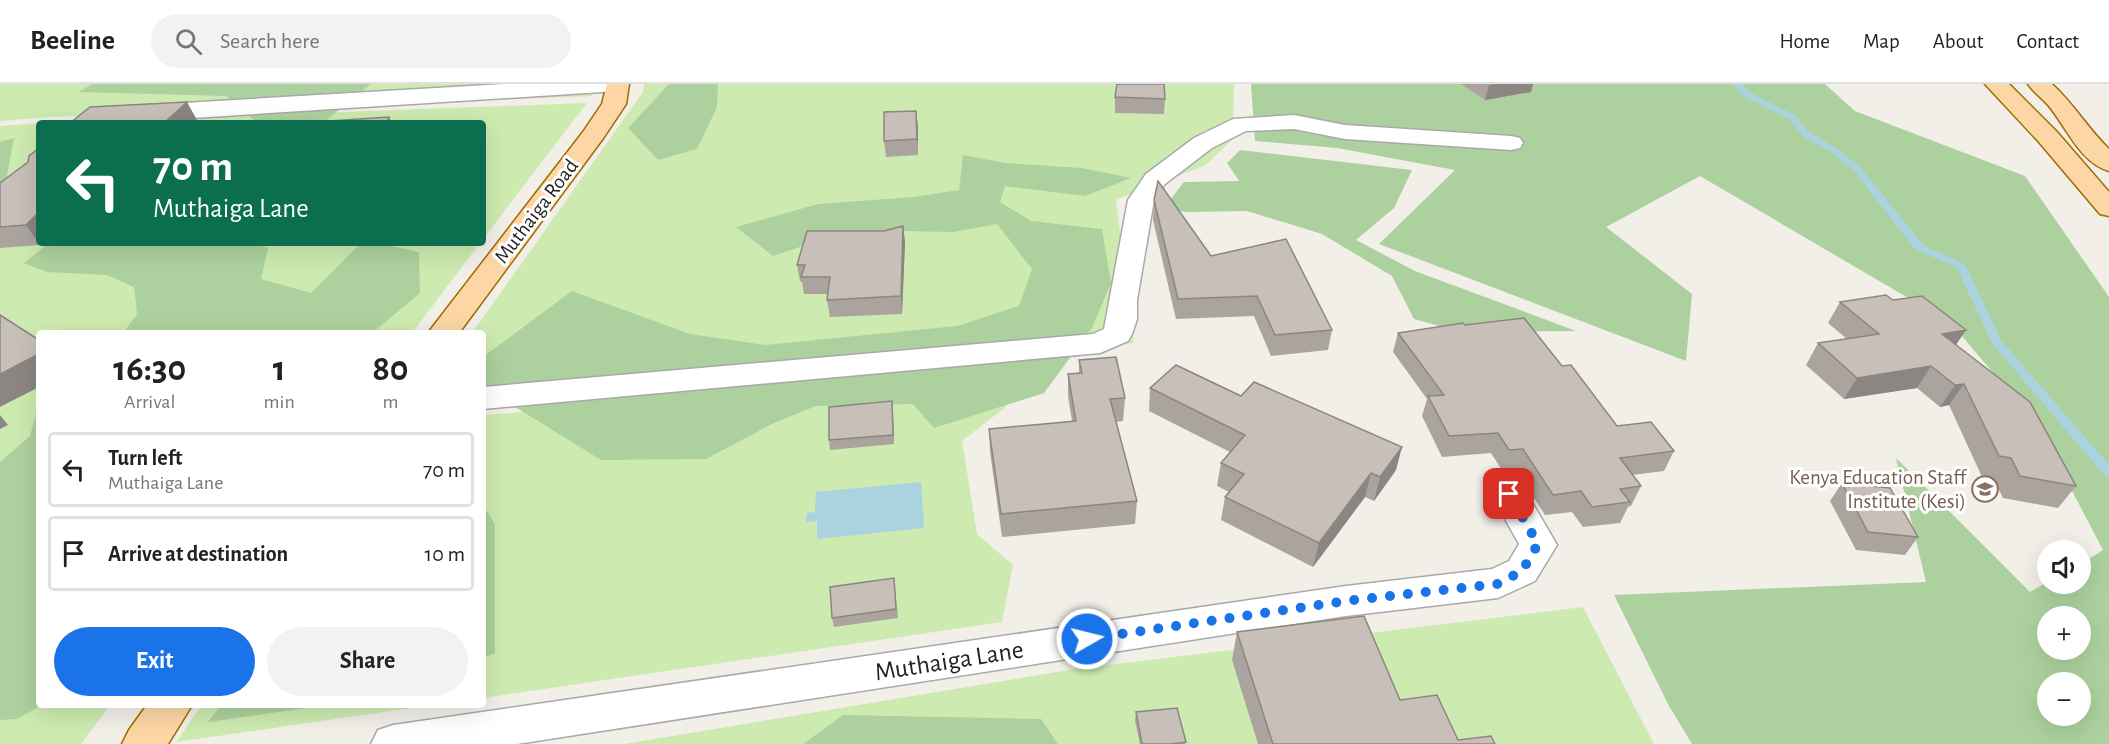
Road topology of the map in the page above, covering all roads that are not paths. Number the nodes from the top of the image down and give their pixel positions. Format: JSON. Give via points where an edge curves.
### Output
{"nodes":[{"id":1,"x":618,"y":84,"type":"edge"},
{"id":2,"x":1996,"y":84,"type":"edge"},
{"id":3,"x":2039,"y":84,"type":"edge"},
{"id":4,"x":99,"y":120,"type":"edge"},
{"id":5,"x":1511,"y":143,"type":"dead end"},
{"id":6,"x":2109,"y":163,"type":"edge"},
{"id":7,"x":2109,"y":208,"type":"edge"},
{"id":8,"x":445,"y":330,"type":"edge"},
{"id":9,"x":486,"y":398,"type":"edge"},
{"id":10,"x":1509,"y":494,"type":"dead end"},
{"id":11,"x":169,"y":708,"type":"edge"},
{"id":12,"x":144,"y":744,"type":"edge"},
{"id":13,"x":393,"y":744,"type":"edge"}],
"edges":[{"from":1,"to":4,"type":"street","via":[[116,114]]},
{"from":1,"to":8,"type":"main road","name":"Muthaiga Road","via":[[614,104],[592,137]]},
{"from":2,"to":7,"type":"main road"},
{"from":3,"to":6,"type":"main road"},
{"from":5,"to":9,"type":"street","via":[[1345,132],[1294,122],[1241,124],[1203,143],[1164,171],[1141,200],[1122,319],[1117,334],[1100,343]]},
{"from":10,"to":13,"type":"street","name":"Muthaiga Lane","via":[[1538,544],[1522,571],[1498,584],[1346,601]]},
{"from":11,"to":12,"type":"main road"}]}
